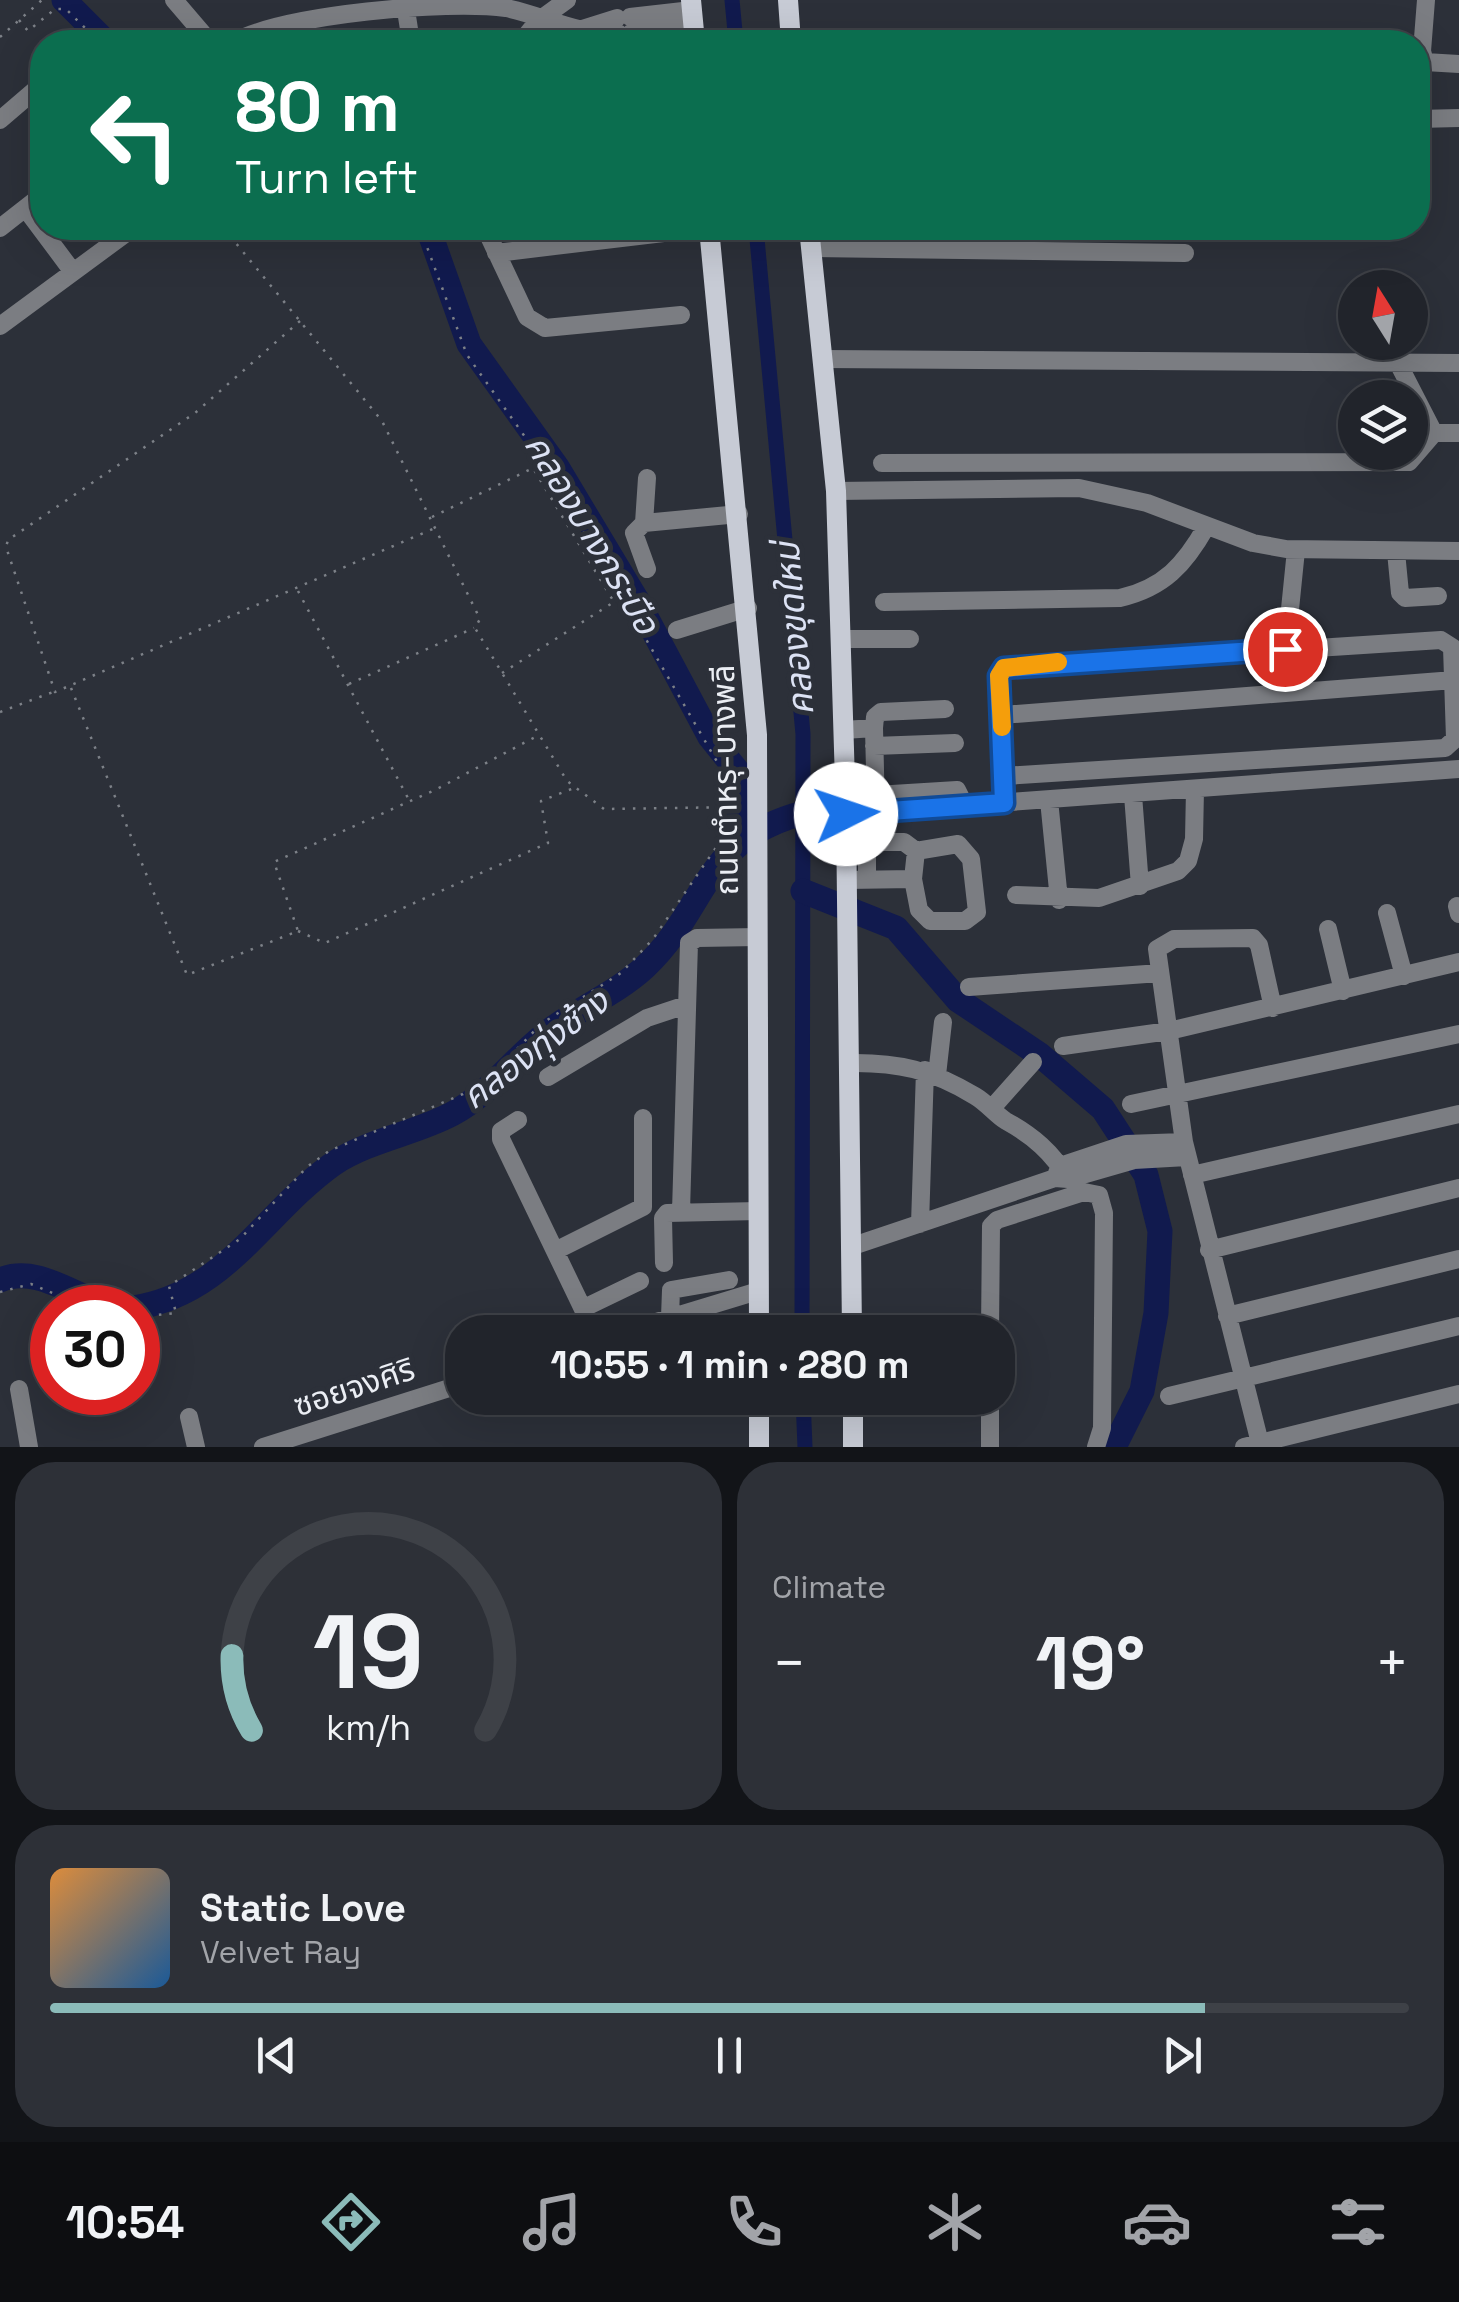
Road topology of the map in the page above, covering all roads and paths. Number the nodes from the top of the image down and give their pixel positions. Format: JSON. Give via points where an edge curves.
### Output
{"nodes":[{"id":1,"x":42,"y":0,"type":"edge"},
{"id":2,"x":174,"y":0,"type":"edge"},
{"id":3,"x":568,"y":0,"type":"edge"},
{"id":4,"x":788,"y":0,"type":"edge"},
{"id":5,"x":1426,"y":0,"type":"edge"},
{"id":6,"x":406,"y":10,"type":"junction"},
{"id":7,"x":693,"y":19,"type":"edge"},
{"id":8,"x":19,"y":20,"type":"junction"},
{"id":9,"x":538,"y":20,"type":"junction"},
{"id":10,"x":87,"y":30,"type":"edge"},
{"id":11,"x":200,"y":30,"type":"edge"},
{"id":12,"x":266,"y":30,"type":"edge"},
{"id":13,"x":409,"y":30,"type":"edge"},
{"id":14,"x":531,"y":30,"type":"edge"},
{"id":15,"x":790,"y":30,"type":"edge"},
{"id":16,"x":1424,"y":30,"type":"edge"},
{"id":17,"x":0,"y":37,"type":"edge"},
{"id":18,"x":1430,"y":63,"type":"edge"},
{"id":19,"x":1459,"y":64,"type":"edge"},
{"id":20,"x":30,"y":94,"type":"edge"},
{"id":21,"x":1459,"y":118,"type":"edge"},
{"id":22,"x":1430,"y":119,"type":"edge"},
{"id":23,"x":0,"y":120,"type":"edge"},
{"id":24,"x":30,"y":205,"type":"edge"},
{"id":25,"x":26,"y":208,"type":"junction"},
{"id":26,"x":30,"y":213,"type":"edge"},
{"id":27,"x":1,"y":226,"type":"edge"},
{"id":28,"x":50,"y":240,"type":"edge"},
{"id":29,"x":117,"y":240,"type":"edge"},
{"id":30,"x":233,"y":240,"type":"edge"},
{"id":31,"x":424,"y":240,"type":"edge"},
{"id":32,"x":490,"y":240,"type":"edge"},
{"id":33,"x":605,"y":240,"type":"edge"},
{"id":34,"x":710,"y":240,"type":"edge"},
{"id":35,"x":811,"y":240,"type":"edge"},
{"id":36,"x":861,"y":240,"type":"edge"},
{"id":37,"x":496,"y":253,"type":"junction"},
{"id":38,"x":1186,"y":253,"type":"dead end"},
{"id":39,"x":73,"y":272,"type":"junction"},
{"id":40,"x":681,"y":315,"type":"dead end"},
{"id":41,"x":300,"y":320,"type":"junction"},
{"id":42,"x":0,"y":326,"type":"edge"},
{"id":43,"x":822,"y":359,"type":"junction"},
{"id":44,"x":1459,"y":363,"type":"edge"},
{"id":45,"x":1399,"y":366,"type":"junction"},
{"id":46,"x":1434,"y":433,"type":"junction"},
{"id":47,"x":1459,"y":433,"type":"edge"},
{"id":48,"x":882,"y":462,"type":"dead end"},
{"id":49,"x":647,"y":478,"type":"dead end"},
{"id":50,"x":836,"y":491,"type":"junction"},
{"id":51,"x":739,"y":514,"type":"junction"},
{"id":52,"x":430,"y":518,"type":"junction"},
{"id":53,"x":644,"y":523,"type":"junction"},
{"id":54,"x":1206,"y":526,"type":"junction"},
{"id":55,"x":436,"y":528,"type":"junction"},
{"id":56,"x":1296,"y":550,"type":"junction"},
{"id":57,"x":1459,"y":551,"type":"edge"},
{"id":58,"x":1396,"y":552,"type":"junction"},
{"id":59,"x":647,"y":569,"type":"dead end"},
{"id":60,"x":297,"y":588,"type":"junction"},
{"id":61,"x":1438,"y":596,"type":"dead end"},
{"id":62,"x":884,"y":602,"type":"dead end"},
{"id":63,"x":748,"y":608,"type":"junction"},
{"id":64,"x":1289,"y":619,"type":"dead end"},
{"id":65,"x":475,"y":628,"type":"junction"},
{"id":66,"x":677,"y":630,"type":"dead end"},
{"id":67,"x":840,"y":639,"type":"junction"},
{"id":68,"x":910,"y":639,"type":"dead end"},
{"id":69,"x":502,"y":673,"type":"junction"},
{"id":70,"x":1454,"y":680,"type":"junction"},
{"id":71,"x":348,"y":684,"type":"junction"},
{"id":72,"x":70,"y":687,"type":"junction"},
{"id":73,"x":55,"y":692,"type":"junction"},
{"id":74,"x":945,"y":709,"type":"dead end"},
{"id":75,"x":0,"y":712,"type":"edge"},
{"id":76,"x":1002,"y":715,"type":"junction"},
{"id":77,"x":844,"y":730,"type":"junction"},
{"id":78,"x":539,"y":735,"type":"junction"},
{"id":79,"x":874,"y":737,"type":"junction"},
{"id":80,"x":955,"y":743,"type":"dead end"},
{"id":81,"x":1459,"y":769,"type":"edge"},
{"id":82,"x":1004,"y":776,"type":"junction"},
{"id":83,"x":575,"y":787,"type":"junction"},
{"id":84,"x":1195,"y":789,"type":"junction"},
{"id":85,"x":1133,"y":794,"type":"junction"},
{"id":86,"x":1049,"y":800,"type":"junction"},
{"id":87,"x":410,"y":802,"type":"junction"},
{"id":88,"x":1004,"y":803,"type":"junction"},
{"id":89,"x":876,"y":804,"type":"junction"},
{"id":90,"x":757,"y":807,"type":"junction"},
{"id":91,"x":846,"y":814,"type":"junction"},
{"id":92,"x":916,"y":851,"type":"junction"},
{"id":93,"x":912,"y":878,"type":"junction"},
{"id":94,"x":854,"y":880,"type":"junction"},
{"id":95,"x":1140,"y":886,"type":"junction"},
{"id":96,"x":1016,"y":896,"type":"dead end"},
{"id":97,"x":1059,"y":900,"type":"junction"},
{"id":98,"x":1388,"y":913,"type":"dead end"},
{"id":99,"x":1328,"y":929,"type":"dead end"},
{"id":100,"x":298,"y":931,"type":"junction"},
{"id":101,"x":758,"y":937,"type":"junction"},
{"id":102,"x":1459,"y":962,"type":"edge"},
{"id":103,"x":1160,"y":973,"type":"junction"},
{"id":104,"x":1404,"y":976,"type":"junction"},
{"id":105,"x":969,"y":987,"type":"dead end"},
{"id":106,"x":1343,"y":991,"type":"junction"},
{"id":107,"x":686,"y":1005,"type":"junction"},
{"id":108,"x":1274,"y":1008,"type":"junction"},
{"id":109,"x":943,"y":1022,"type":"dead end"},
{"id":110,"x":1169,"y":1031,"type":"junction"},
{"id":111,"x":1459,"y":1034,"type":"edge"},
{"id":112,"x":1063,"y":1046,"type":"dead end"},
{"id":113,"x":1034,"y":1062,"type":"dead end"},
{"id":114,"x":848,"y":1064,"type":"junction"},
{"id":115,"x":931,"y":1072,"type":"junction"},
{"id":116,"x":548,"y":1076,"type":"dead end"},
{"id":117,"x":1178,"y":1096,"type":"junction"},
{"id":118,"x":1131,"y":1104,"type":"dead end"},
{"id":119,"x":992,"y":1108,"type":"junction"},
{"id":120,"x":1459,"y":1114,"type":"edge"},
{"id":121,"x":643,"y":1118,"type":"dead end"},
{"id":122,"x":518,"y":1120,"type":"dead end"},
{"id":123,"x":1179,"y":1155,"type":"junction"},
{"id":124,"x":1061,"y":1174,"type":"junction"},
{"id":125,"x":1459,"y":1188,"type":"edge"},
{"id":126,"x":758,"y":1211,"type":"junction"},
{"id":127,"x":681,"y":1212,"type":"junction"},
{"id":128,"x":920,"y":1224,"type":"junction"},
{"id":129,"x":850,"y":1246,"type":"junction"},
{"id":130,"x":557,"y":1250,"type":"junction"},
{"id":131,"x":1209,"y":1250,"type":"junction"},
{"id":132,"x":1459,"y":1259,"type":"edge"},
{"id":133,"x":664,"y":1263,"type":"dead end"},
{"id":134,"x":730,"y":1280,"type":"dead end"},
{"id":135,"x":640,"y":1282,"type":"dead end"},
{"id":136,"x":33,"y":1285,"type":"edge"},
{"id":137,"x":758,"y":1291,"type":"junction"},
{"id":138,"x":0,"y":1292,"type":"edge"},
{"id":139,"x":584,"y":1308,"type":"junction"},
{"id":140,"x":160,"y":1315,"type":"edge"},
{"id":141,"x":587,"y":1315,"type":"edge"},
{"id":142,"x":670,"y":1315,"type":"edge"},
{"id":143,"x":677,"y":1315,"type":"edge"},
{"id":144,"x":759,"y":1315,"type":"edge"},
{"id":145,"x":852,"y":1315,"type":"edge"},
{"id":146,"x":990,"y":1315,"type":"edge"},
{"id":147,"x":1226,"y":1316,"type":"junction"},
{"id":148,"x":1459,"y":1326,"type":"edge"},
{"id":149,"x":1242,"y":1377,"type":"junction"},
{"id":150,"x":19,"y":1389,"type":"dead end"},
{"id":151,"x":445,"y":1389,"type":"edge"},
{"id":152,"x":1459,"y":1394,"type":"edge"},
{"id":153,"x":1169,"y":1396,"type":"dead end"},
{"id":154,"x":759,"y":1415,"type":"edge"},
{"id":155,"x":852,"y":1415,"type":"edge"},
{"id":156,"x":990,"y":1415,"type":"edge"},
{"id":157,"x":189,"y":1417,"type":"dead end"},
{"id":158,"x":1255,"y":1446,"type":"edge"},
{"id":159,"x":29,"y":1447,"type":"edge"},
{"id":160,"x":196,"y":1447,"type":"edge"},
{"id":161,"x":263,"y":1447,"type":"edge"},
{"id":162,"x":760,"y":1447,"type":"edge"},
{"id":163,"x":853,"y":1447,"type":"edge"},
{"id":164,"x":990,"y":1447,"type":"edge"},
{"id":165,"x":1096,"y":1447,"type":"edge"}],
"edges":[{"from":1,"to":8,"type":"path"},
{"from":2,"to":11,"type":"street"},
{"from":3,"to":9,"type":"street"},
{"from":4,"to":15,"type":"main road"},
{"from":5,"to":16,"type":"street"},
{"from":6,"to":9,"type":"street","via":[[507,8]]},
{"from":6,"to":12,"type":"street"},
{"from":6,"to":13,"type":"street"},
{"from":7,"to":9,"type":"street","via":[[582,29]]},
{"from":8,"to":10,"type":"path","via":[[28,31],[55,9],[66,9]]},
{"from":8,"to":17,"type":"path"},
{"from":9,"to":14,"type":"street"},
{"from":18,"to":19,"type":"street"},
{"from":20,"to":23,"type":"street"},
{"from":21,"to":22,"type":"street"},
{"from":24,"to":25,"type":"street"},
{"from":25,"to":26,"type":"street"},
{"from":25,"to":27,"type":"street"},
{"from":28,"to":39,"type":"street"},
{"from":29,"to":39,"type":"street"},
{"from":30,"to":41,"type":"path"},
{"from":31,"to":140,"type":"path","bridge":true,"via":[[466,354],[545,465],[722,772],[724,836],[653,939],[621,972],[541,1024],[463,1094],[307,1166],[240,1239],[170,1286],[176,1313]]},
{"from":32,"to":37,"type":"street"},
{"from":33,"to":37,"type":"street"},
{"from":34,"to":51,"type":"main road","name":"ถนนตำหรุ-บางพลี"},
{"from":35,"to":43,"type":"main road"},
{"from":36,"to":38,"type":"street"},
{"from":37,"to":40,"type":"street","via":[[535,324]]},
{"from":39,"to":42,"type":"street"},
{"from":41,"to":52,"type":"path","via":[[382,421]]},
{"from":41,"to":73,"type":"path","via":[[195,413],[8,540]]},
{"from":43,"to":45,"type":"street"},
{"from":43,"to":50,"type":"main road"},
{"from":44,"to":45,"type":"street"},
{"from":45,"to":46,"type":"street"},
{"from":46,"to":47,"type":"street"},
{"from":46,"to":48,"type":"street","via":[[1409,462]]},
{"from":49,"to":53,"type":"street"},
{"from":50,"to":54,"type":"street","via":[[1079,488],[1147,502]]},
{"from":50,"to":67,"type":"main road"},
{"from":51,"to":53,"type":"street"},
{"from":51,"to":63,"type":"main road","name":"ถนนตำหรุ-บางพลี"},
{"from":52,"to":55,"type":"path"},
{"from":52,"to":69,"type":"path","via":[[532,468],[614,602]]},
{"from":53,"to":59,"type":"street","via":[[634,533]]},
{"from":54,"to":56,"type":"street"},
{"from":54,"to":62,"type":"street","via":[[1188,558],[1163,582],[1120,598]]},
{"from":55,"to":60,"type":"path"},
{"from":55,"to":65,"type":"path","via":[[480,619]]},
{"from":56,"to":58,"type":"street"},
{"from":56,"to":64,"type":"street"},
{"from":57,"to":58,"type":"street"},
{"from":58,"to":61,"type":"street","via":[[1400,593]]},
{"from":60,"to":71,"type":"path"},
{"from":60,"to":72,"type":"path"},
{"from":63,"to":66,"type":"street"},
{"from":63,"to":90,"type":"main road","name":"ถนนตำหรุ-บางพลี"},
{"from":65,"to":69,"type":"path"},
{"from":65,"to":71,"type":"path"},
{"from":67,"to":68,"type":"street"},
{"from":67,"to":77,"type":"main road"},
{"from":69,"to":78,"type":"path"},
{"from":70,"to":76,"type":"street"},
{"from":70,"to":76,"type":"street","via":[[1452,647],[1441,640],[1013,664],[999,676]]},
{"from":70,"to":82,"type":"street","via":[[1455,739],[1445,748]]},
{"from":71,"to":87,"type":"path"},
{"from":72,"to":73,"type":"path"},
{"from":72,"to":100,"type":"path","via":[[187,975]]},
{"from":73,"to":75,"type":"path"},
{"from":74,"to":79,"type":"street","via":[[882,712],[875,717]]},
{"from":76,"to":82,"type":"street"},
{"from":77,"to":79,"type":"street"},
{"from":77,"to":91,"type":"main road"},
{"from":78,"to":83,"type":"path"},
{"from":78,"to":87,"type":"path"},
{"from":79,"to":80,"type":"street"},
{"from":79,"to":89,"type":"street"},
{"from":81,"to":84,"type":"street"},
{"from":82,"to":88,"type":"street"},
{"from":83,"to":90,"type":"path","via":[[604,809]]},
{"from":83,"to":100,"type":"path","via":[[540,801],[548,842],[325,943]]},
{"from":84,"to":85,"type":"street"},
{"from":84,"to":95,"type":"street","via":[[1188,861]]},
{"from":85,"to":86,"type":"street"},
{"from":85,"to":95,"type":"street"},
{"from":86,"to":88,"type":"street"},
{"from":86,"to":97,"type":"street"},
{"from":87,"to":100,"type":"path","via":[[274,862]]},
{"from":88,"to":89,"type":"street"},
{"from":89,"to":91,"type":"street"},
{"from":90,"to":101,"type":"main road","name":"ถนนตำหรุ-บางพลี"},
{"from":91,"to":94,"type":"main road"},
{"from":92,"to":93,"type":"street"},
{"from":92,"to":93,"type":"street","via":[[958,844],[966,850],[977,912],[964,921],[930,921],[919,910]]},
{"from":92,"to":94,"type":"street","via":[[904,842],[872,842]]},
{"from":93,"to":94,"type":"street"},
{"from":94,"to":114,"type":"main road"},
{"from":95,"to":97,"type":"street"},
{"from":96,"to":97,"type":"street"},
{"from":98,"to":104,"type":"street"},
{"from":99,"to":106,"type":"street"},
{"from":101,"to":107,"type":"street","via":[[693,939]]},
{"from":101,"to":126,"type":"main road","name":"ถนนตำหรุ-บางพลี"},
{"from":102,"to":104,"type":"street"},
{"from":103,"to":105,"type":"street"},
{"from":103,"to":108,"type":"street","via":[[1156,956],[1165,941],[1253,938]]},
{"from":103,"to":110,"type":"street"},
{"from":104,"to":106,"type":"street"},
{"from":106,"to":108,"type":"street"},
{"from":107,"to":116,"type":"street","via":[[647,1018]]},
{"from":107,"to":127,"type":"street"},
{"from":108,"to":110,"type":"street"},
{"from":109,"to":115,"type":"street"},
{"from":110,"to":112,"type":"street"},
{"from":110,"to":117,"type":"street"},
{"from":111,"to":117,"type":"street"},
{"from":113,"to":119,"type":"street"},
{"from":114,"to":115,"type":"street","via":[[901,1064]]},
{"from":114,"to":129,"type":"main road"},
{"from":115,"to":119,"type":"street"},
{"from":115,"to":128,"type":"street"},
{"from":117,"to":118,"type":"street"},
{"from":117,"to":123,"type":"street"},
{"from":119,"to":124,"type":"street","via":[[1026,1128]]},
{"from":120,"to":123,"type":"street"},
{"from":121,"to":130,"type":"street","via":[[643,1207]]},
{"from":122,"to":130,"type":"street","via":[[501,1131],[501,1139]]},
{"from":123,"to":124,"type":"street","via":[[1130,1152]]},
{"from":123,"to":131,"type":"street"},
{"from":124,"to":128,"type":"street"},
{"from":125,"to":131,"type":"street"},
{"from":126,"to":127,"type":"street"},
{"from":126,"to":137,"type":"main road","name":"ถนนตำหรุ-บางพลี"},
{"from":127,"to":133,"type":"street","via":[[663,1218]]},
{"from":128,"to":129,"type":"street"},
{"from":129,"to":145,"type":"main road"},
{"from":130,"to":139,"type":"street"},
{"from":131,"to":147,"type":"street"},
{"from":132,"to":147,"type":"street"},
{"from":134,"to":142,"type":"street","via":[[671,1290]]},
{"from":135,"to":139,"type":"street"},
{"from":136,"to":138,"type":"path"},
{"from":137,"to":143,"type":"street"},
{"from":137,"to":144,"type":"main road","name":"ถนนตำหรุ-บางพลี"},
{"from":139,"to":141,"type":"street"},
{"from":146,"to":165,"type":"street","via":[[996,1220],[1072,1196],[1099,1195],[1102,1428]]},
{"from":147,"to":149,"type":"street"},
{"from":148,"to":149,"type":"street"},
{"from":149,"to":153,"type":"street"},
{"from":149,"to":158,"type":"street"},
{"from":150,"to":159,"type":"street"},
{"from":151,"to":161,"type":"street","name":"ซอยจงศิริ"},
{"from":152,"to":158,"type":"street"},
{"from":154,"to":162,"type":"main road"},
{"from":155,"to":163,"type":"main road"},
{"from":156,"to":164,"type":"street"},
{"from":157,"to":160,"type":"street"}]}
